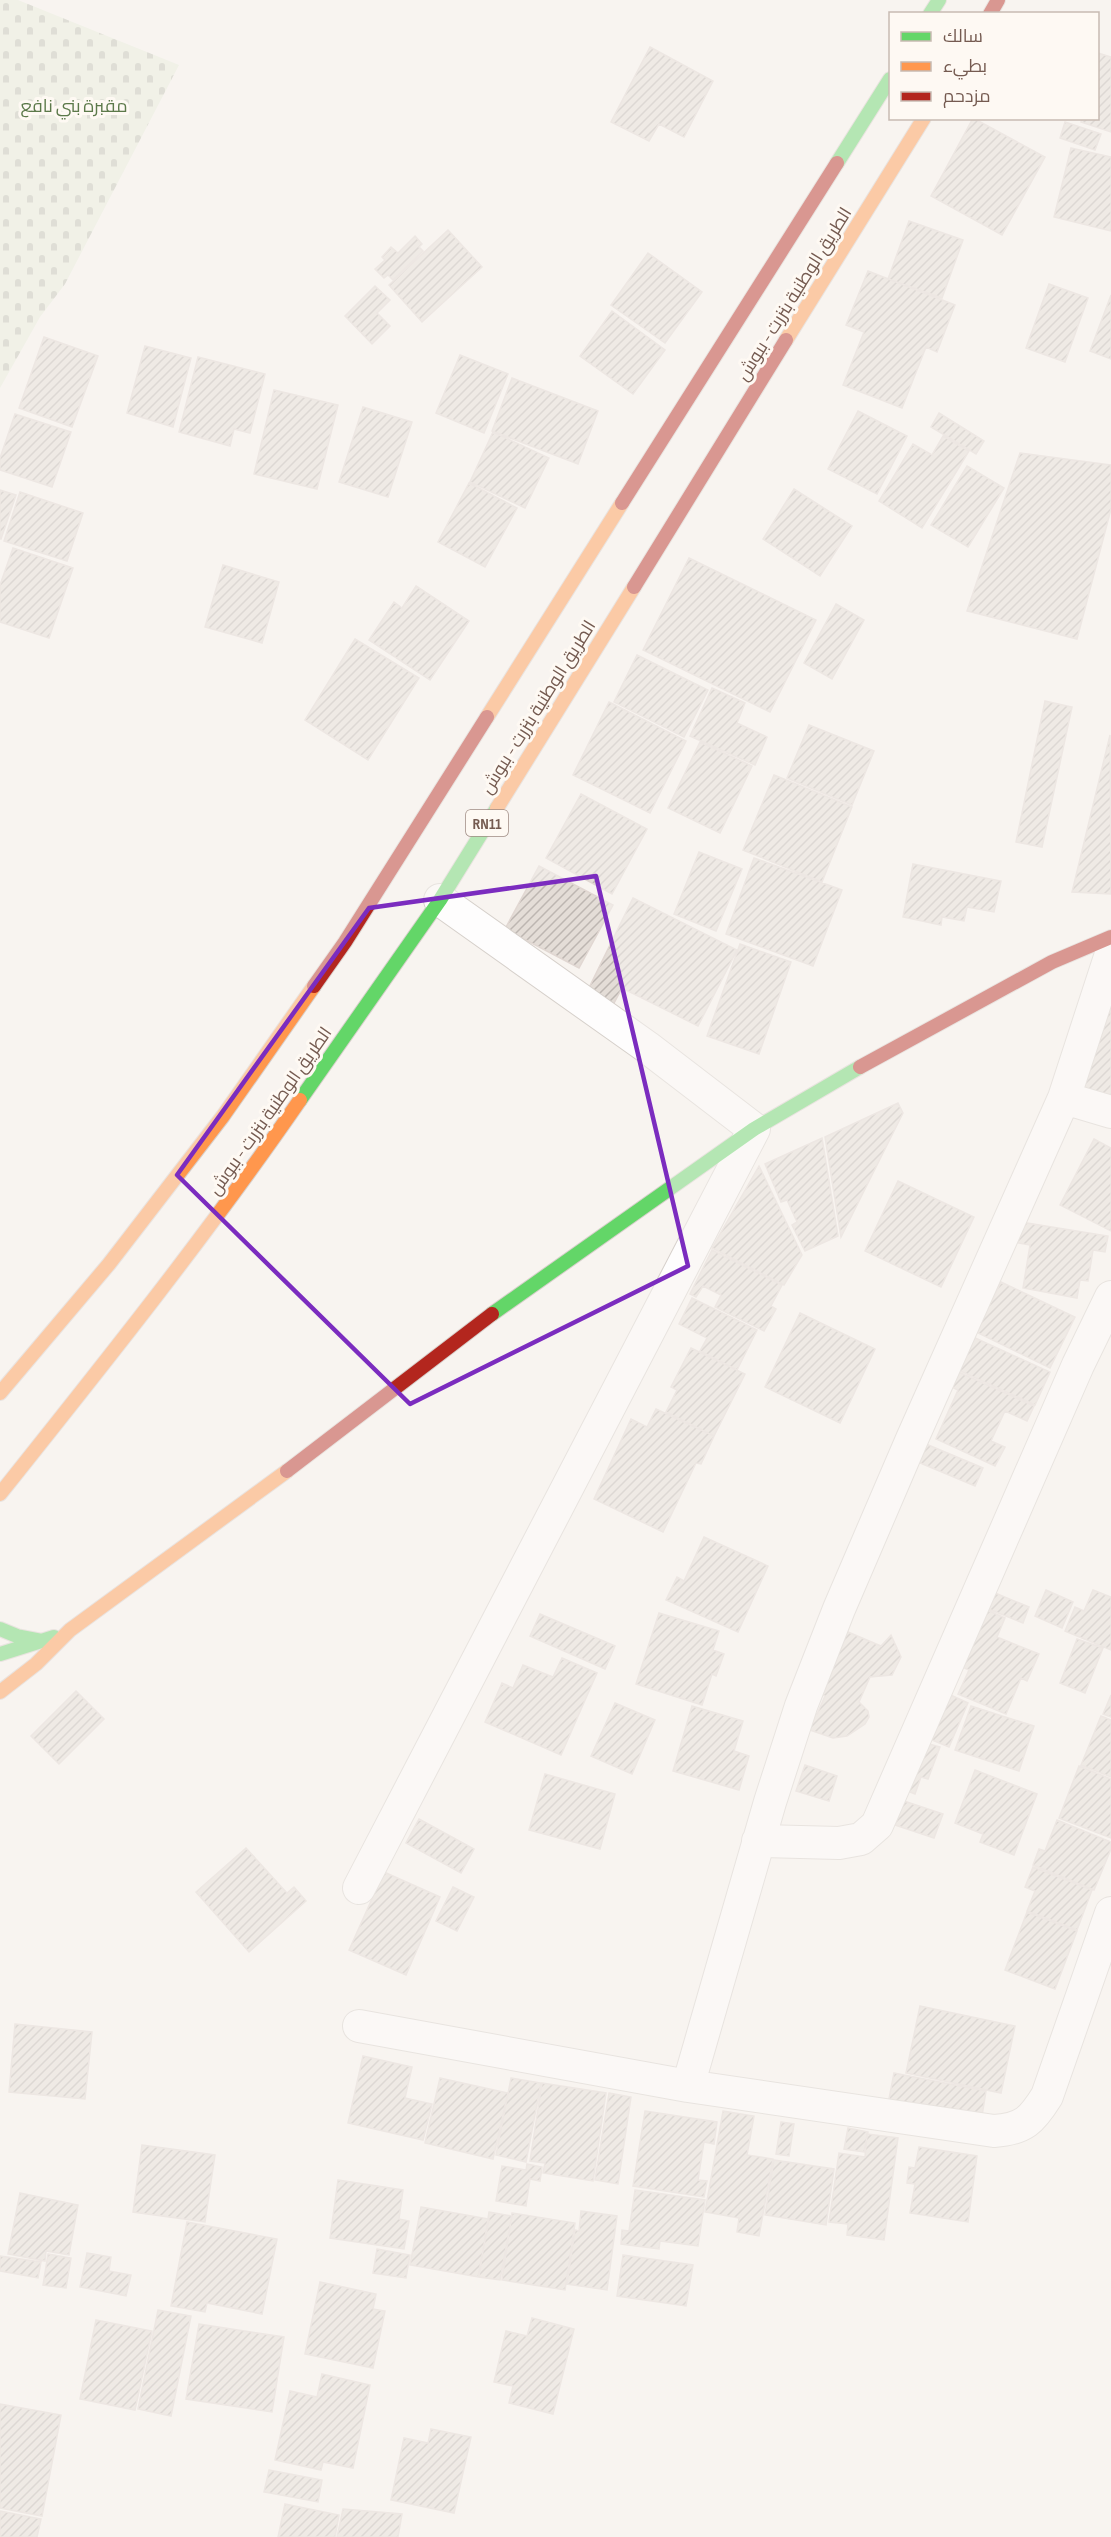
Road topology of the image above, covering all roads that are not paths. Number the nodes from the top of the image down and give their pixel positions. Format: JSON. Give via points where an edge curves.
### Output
{"nodes":[{"id":1,"x":889,"y":82,"type":"edge"},
{"id":2,"x":923,"y":120,"type":"edge"},
{"id":3,"x":440,"y":900,"type":"junction"},
{"id":4,"x":1111,"y":937,"type":"edge"},
{"id":5,"x":1111,"y":954,"type":"edge"},
{"id":6,"x":1064,"y":1098,"type":"junction"},
{"id":7,"x":1111,"y":1112,"type":"edge"},
{"id":8,"x":754,"y":1129,"type":"junction"},
{"id":9,"x":1111,"y":1297,"type":"edge"},
{"id":10,"x":0,"y":1393,"type":"edge"},
{"id":11,"x":0,"y":1494,"type":"edge"},
{"id":12,"x":0,"y":1629,"type":"edge"},
{"id":13,"x":70,"y":1630,"type":"junction"},
{"id":14,"x":43,"y":1641,"type":"junction"},
{"id":15,"x":0,"y":1654,"type":"edge"},
{"id":16,"x":0,"y":1692,"type":"edge"},
{"id":17,"x":758,"y":1841,"type":"junction"},
{"id":18,"x":359,"y":1888,"type":"dead end"},
{"id":19,"x":1111,"y":1913,"type":"edge"},
{"id":20,"x":359,"y":2026,"type":"dead end"},
{"id":21,"x":688,"y":2086,"type":"junction"}],
"edges":[{"from":1,"to":10,"type":"main road","name":"الطريق الوطنية بنزرت - ببوش","via":[[345,942],[223,1116],[110,1264]]},
{"from":2,"to":3,"type":"main road","name":"الطريق الوطنية بنزرت - ببوش","number":"RN11"},
{"from":3,"to":8,"type":"street","via":[[647,1047]]},
{"from":3,"to":11,"type":"main road","name":"الطريق الوطنية بنزرت - ببوش","number":"RN11","via":[[234,1195]]},
{"from":4,"to":8,"type":"main road","via":[[1052,962]]},
{"from":5,"to":6,"type":"street"},
{"from":6,"to":7,"type":"street"},
{"from":6,"to":17,"type":"street","via":[[839,1609],[801,1706]]},
{"from":8,"to":13,"type":"main road","via":[[506,1304]]},
{"from":8,"to":18,"type":"street"},
{"from":9,"to":17,"type":"street","via":[[878,1825],[861,1839],[839,1843]]},
{"from":12,"to":14,"type":"main road"},
{"from":13,"to":14,"type":"main road"},
{"from":13,"to":16,"type":"main road"},
{"from":14,"to":15,"type":"main road"},
{"from":17,"to":21,"type":"street"},
{"from":19,"to":21,"type":"street","via":[[1047,2096],[1034,2118],[1012,2130],[994,2131]]},
{"from":20,"to":21,"type":"street"}]}
